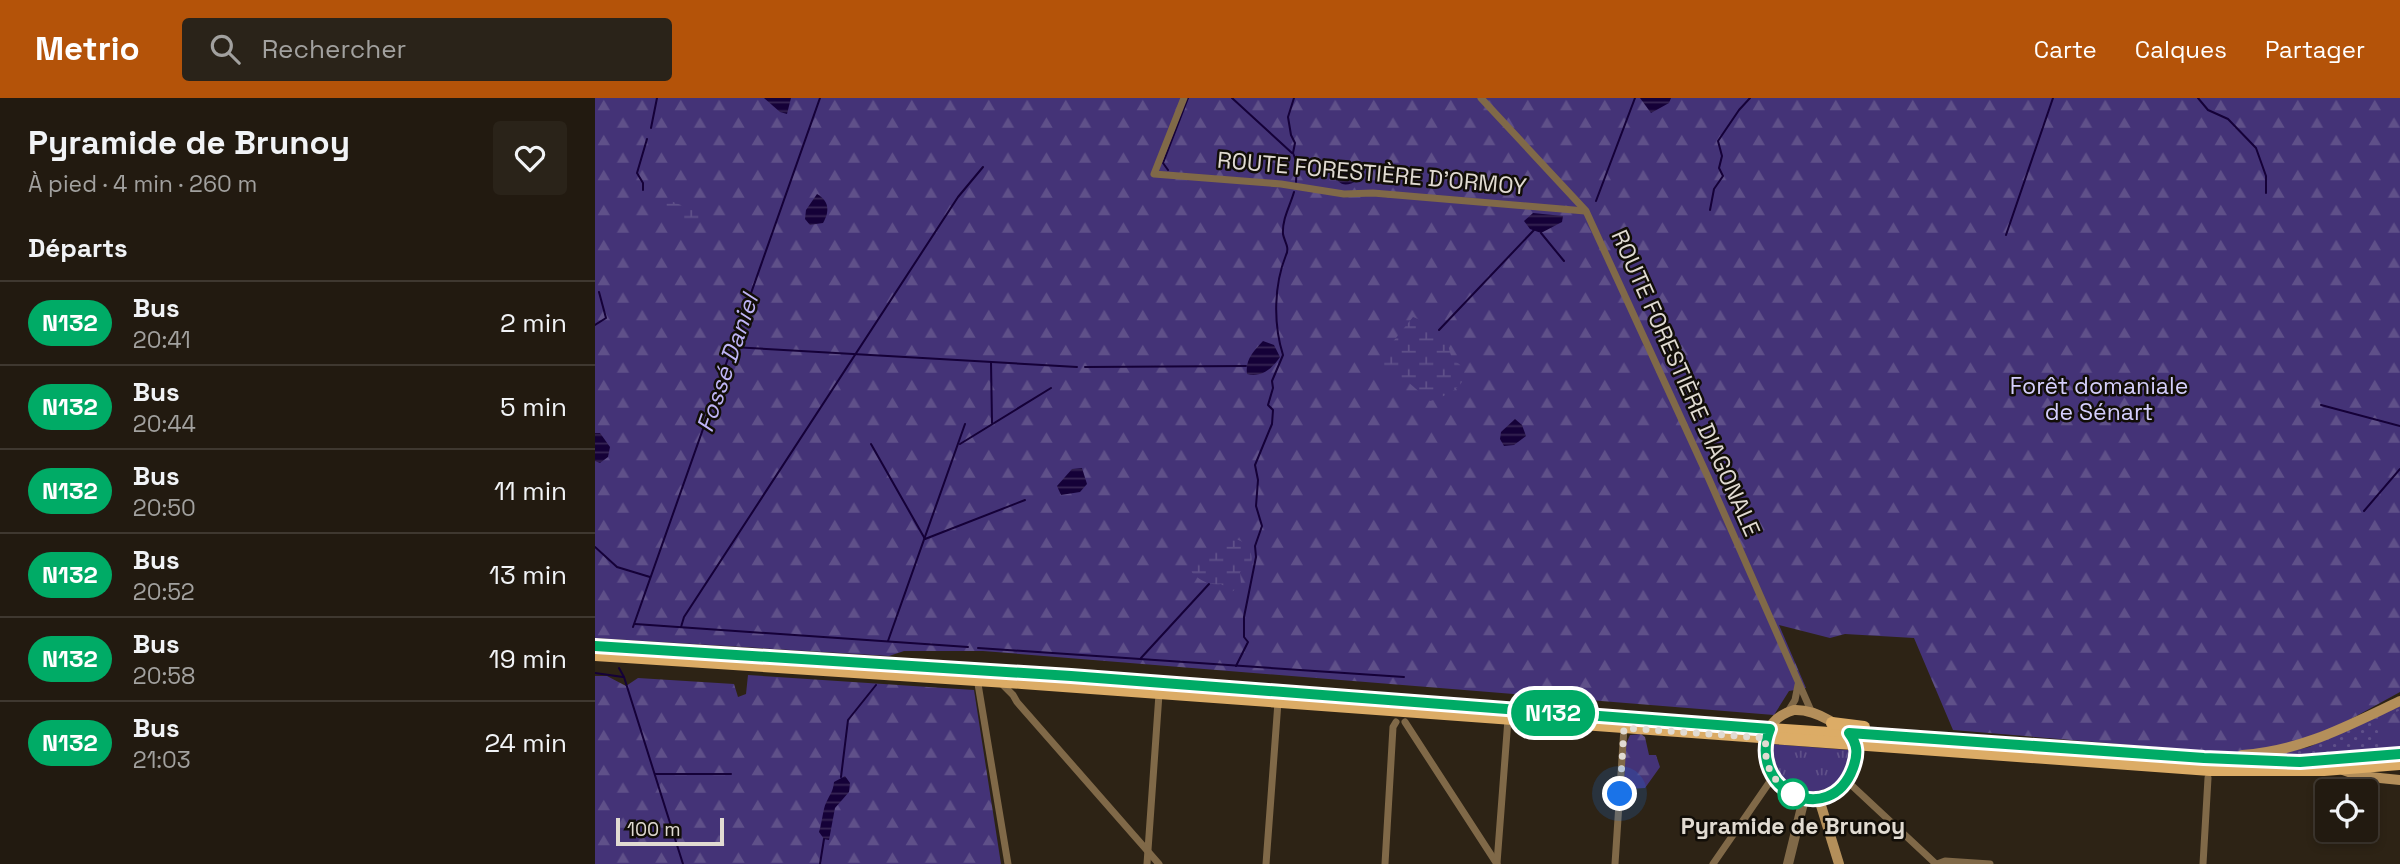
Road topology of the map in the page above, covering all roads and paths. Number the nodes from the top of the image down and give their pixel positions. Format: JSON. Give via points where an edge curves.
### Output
{"nodes":[{"id":1,"x":1184,"y":98,"type":"edge"},
{"id":2,"x":1481,"y":98,"type":"edge"},
{"id":3,"x":1586,"y":211,"type":"junction"},
{"id":4,"x":595,"y":646,"type":"edge"},
{"id":5,"x":595,"y":655,"type":"edge"},
{"id":6,"x":969,"y":669,"type":"junction"},
{"id":7,"x":1027,"y":679,"type":"junction"},
{"id":8,"x":979,"y":680,"type":"junction"},
{"id":9,"x":1000,"y":682,"type":"junction"},
{"id":10,"x":1798,"y":685,"type":"junction"},
{"id":11,"x":1159,"y":694,"type":"junction"},
{"id":12,"x":1016,"y":699,"type":"junction"},
{"id":13,"x":2400,"y":701,"type":"edge"},
{"id":14,"x":1277,"y":702,"type":"junction"},
{"id":15,"x":1787,"y":713,"type":"junction"},
{"id":16,"x":1812,"y":713,"type":"junction"},
{"id":17,"x":1401,"y":717,"type":"junction"},
{"id":18,"x":1508,"y":719,"type":"junction"},
{"id":19,"x":1832,"y":723,"type":"junction"},
{"id":20,"x":1624,"y":728,"type":"junction"},
{"id":21,"x":1768,"y":734,"type":"junction"},
{"id":22,"x":1904,"y":738,"type":"junction"},
{"id":23,"x":1853,"y":739,"type":"junction"},
{"id":24,"x":2400,"y":754,"type":"edge"},
{"id":25,"x":2204,"y":758,"type":"junction"},
{"id":26,"x":2400,"y":764,"type":"edge"},
{"id":27,"x":2343,"y":769,"type":"junction"},
{"id":28,"x":1773,"y":778,"type":"junction"},
{"id":29,"x":2208,"y":778,"type":"dead end"},
{"id":30,"x":2400,"y":780,"type":"edge"},
{"id":31,"x":1847,"y":781,"type":"junction"},
{"id":32,"x":1804,"y":799,"type":"junction"},
{"id":33,"x":1819,"y":799,"type":"junction"},
{"id":34,"x":1148,"y":851,"type":"junction"},
{"id":35,"x":1008,"y":864,"type":"edge"},
{"id":36,"x":1147,"y":864,"type":"edge"},
{"id":37,"x":1159,"y":864,"type":"edge"},
{"id":38,"x":1266,"y":864,"type":"edge"},
{"id":39,"x":1384,"y":864,"type":"edge"},
{"id":40,"x":1497,"y":864,"type":"edge"},
{"id":41,"x":1615,"y":864,"type":"edge"},
{"id":42,"x":1713,"y":864,"type":"edge"},
{"id":43,"x":1788,"y":864,"type":"edge"},
{"id":44,"x":1839,"y":864,"type":"edge"},
{"id":45,"x":1937,"y":864,"type":"edge"},
{"id":46,"x":1990,"y":864,"type":"edge"},
{"id":47,"x":2203,"y":864,"type":"edge"}],
"edges":[{"from":1,"to":3,"type":"street","name":"ROUTE FORESTIÈRE D'ORMOY","via":[[1154,174],[1344,194]]},
{"from":2,"to":3,"type":"street","name":"ROUTE FORESTIÈRE DIAGONALE"},
{"from":3,"to":10,"type":"street","name":"ROUTE FORESTIÈRE DIAGONALE","via":[[1709,477]]},
{"from":4,"to":6,"type":"main road"},
{"from":5,"to":8,"type":"main road"},
{"from":6,"to":7,"type":"main road"},
{"from":6,"to":8,"type":"street"},
{"from":7,"to":9,"type":"main road"},
{"from":7,"to":11,"type":"main road"},
{"from":7,"to":12,"type":"street"},
{"from":7,"to":21,"type":"main road"},
{"from":8,"to":9,"type":"main road"},
{"from":8,"to":35,"type":"street"},
{"from":9,"to":12,"type":"street"},
{"from":10,"to":15,"type":"street"},
{"from":10,"to":16,"type":"street","name":"ROUTE FORESTIÈRE DIAGONALE"},
{"from":11,"to":14,"type":"main road"},
{"from":11,"to":34,"type":"street"},
{"from":12,"to":34,"type":"street"},
{"from":13,"to":25,"type":"main road","via":[[2294,748]]},
{"from":14,"to":17,"type":"main road"},
{"from":14,"to":38,"type":"street"},
{"from":15,"to":16,"type":"main road"},
{"from":15,"to":21,"type":"main road","via":[[1773,723]]},
{"from":16,"to":19,"type":"main road"},
{"from":17,"to":18,"type":"main road"},
{"from":17,"to":39,"type":"street","via":[[1394,727]]},
{"from":17,"to":40,"type":"street"},
{"from":18,"to":20,"type":"main road"},
{"from":18,"to":40,"type":"street"},
{"from":19,"to":22,"type":"main road","via":[[1895,731]]},
{"from":19,"to":23,"type":"main road"},
{"from":20,"to":21,"type":"main road"},
{"from":20,"to":41,"type":"street"},
{"from":21,"to":23,"type":"main road"},
{"from":21,"to":28,"type":"main road","via":[[1766,762]]},
{"from":22,"to":23,"type":"main road"},
{"from":22,"to":25,"type":"main road"},
{"from":23,"to":27,"type":"main road","via":[[2210,770]]},
{"from":23,"to":31,"type":"main road","via":[[1855,761]]},
{"from":24,"to":25,"type":"main road","via":[[2300,762]]},
{"from":26,"to":27,"type":"main road"},
{"from":27,"to":30,"type":"main road","via":[[2360,776]]},
{"from":28,"to":32,"type":"main road"},
{"from":28,"to":42,"type":"street"},
{"from":29,"to":47,"type":"street"},
{"from":31,"to":33,"type":"main road"},
{"from":31,"to":45,"type":"street"},
{"from":32,"to":33,"type":"main road"},
{"from":32,"to":43,"type":"street"},
{"from":33,"to":44,"type":"main road"},
{"from":34,"to":36,"type":"street"},
{"from":34,"to":37,"type":"street"},
{"from":45,"to":46,"type":"street"}]}
